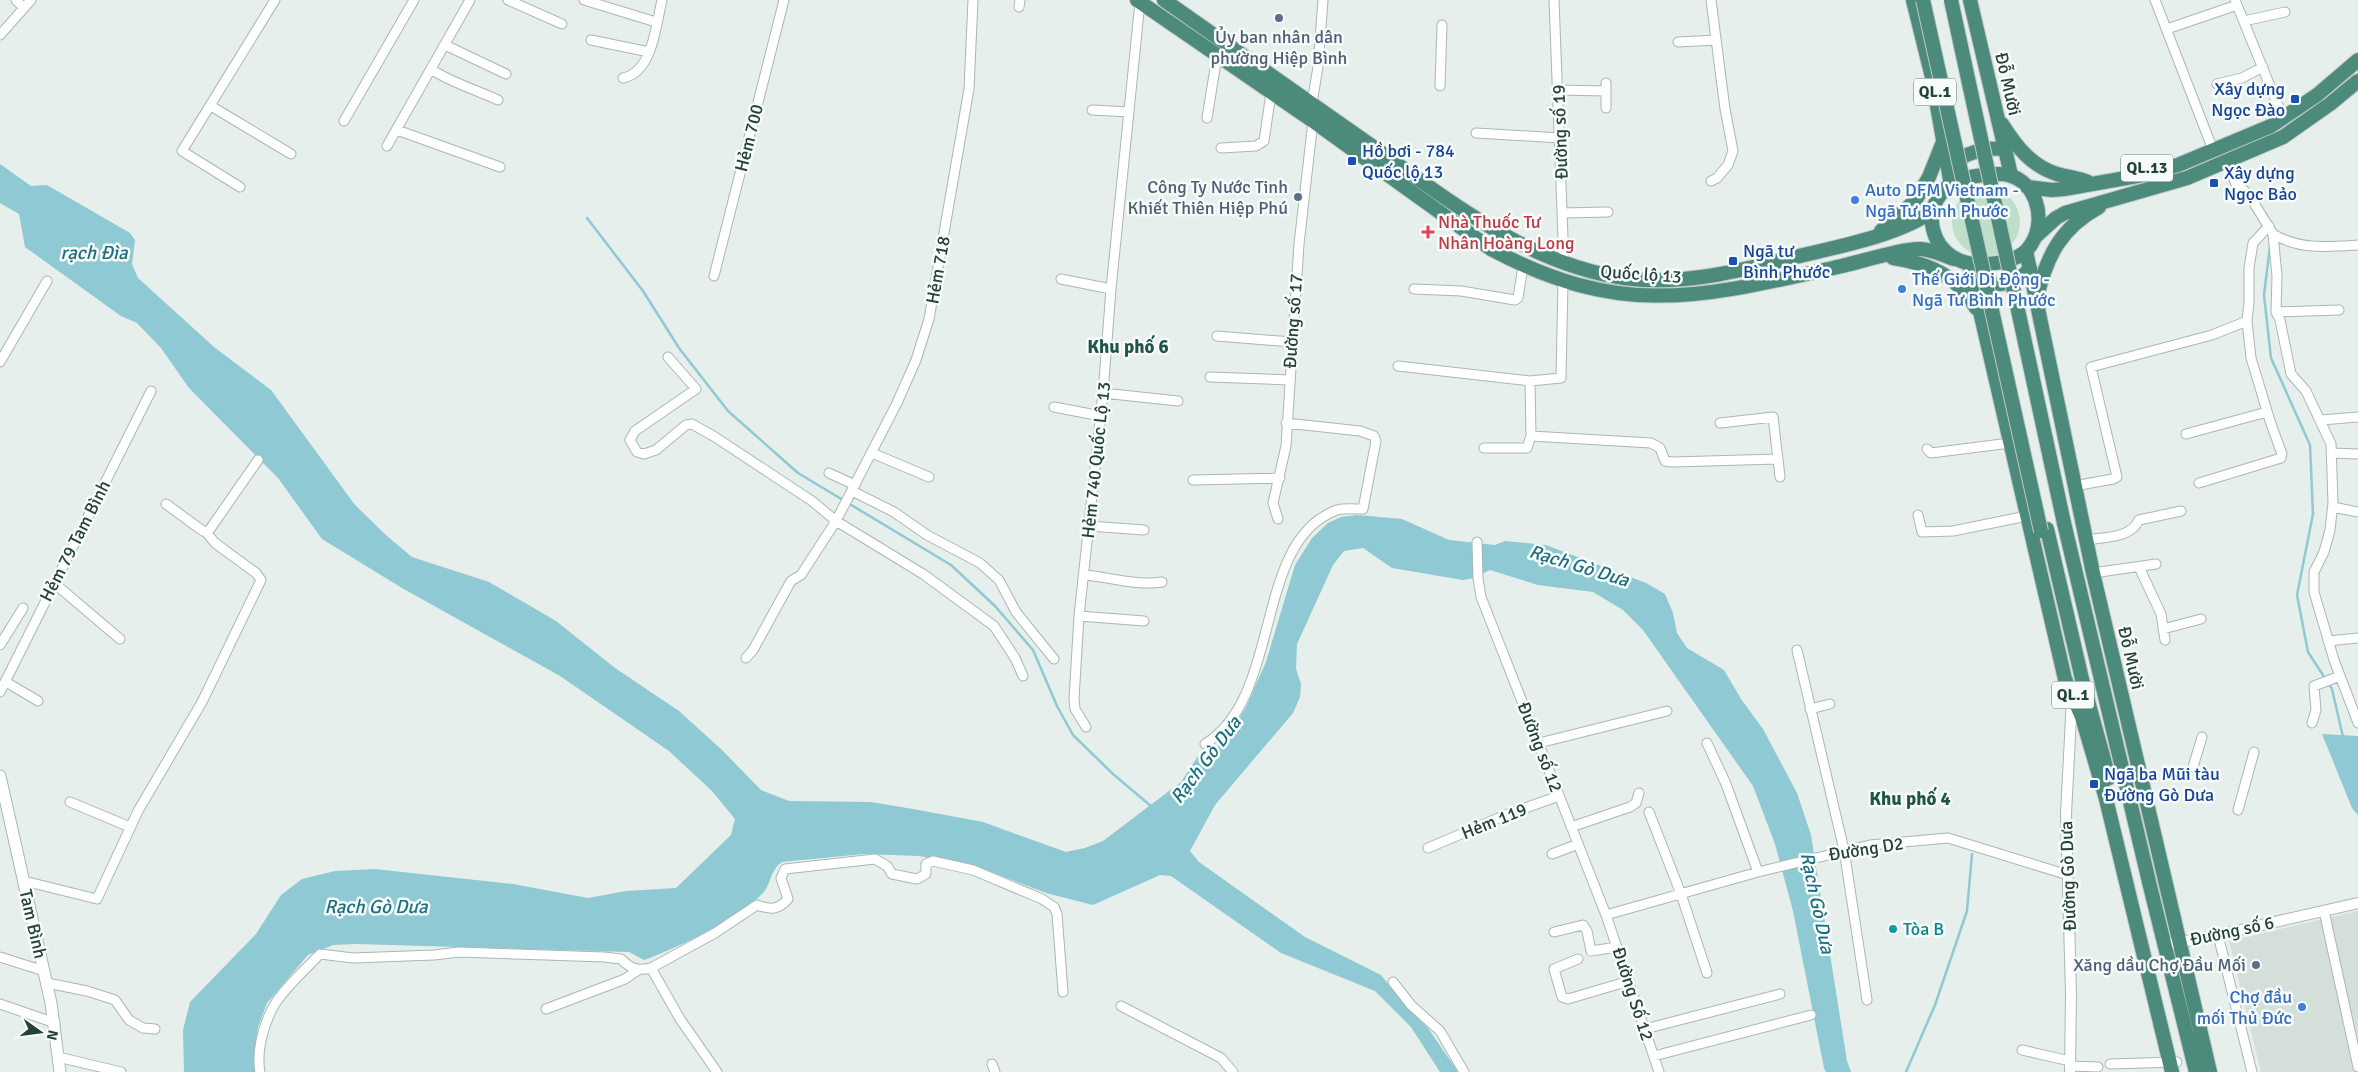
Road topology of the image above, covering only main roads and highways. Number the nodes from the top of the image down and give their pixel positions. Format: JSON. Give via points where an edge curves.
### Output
{"nodes":[{"id":1,"x":1164,"y":0,"type":"edge"},
{"id":2,"x":1913,"y":0,"type":"edge"},
{"id":3,"x":1923,"y":0,"type":"edge"},
{"id":4,"x":1932,"y":0,"type":"edge"},
{"id":5,"x":1951,"y":0,"type":"edge"},
{"id":6,"x":1959,"y":0,"type":"edge"},
{"id":7,"x":1970,"y":0,"type":"edge"},
{"id":8,"x":1138,"y":1,"type":"edge"},
{"id":9,"x":2358,"y":60,"type":"edge"},
{"id":10,"x":2358,"y":81,"type":"edge"},
{"id":11,"x":1997,"y":115,"type":"junction"},
{"id":12,"x":1944,"y":141,"type":"junction"},
{"id":13,"x":2004,"y":149,"type":"junction"},
{"id":14,"x":1949,"y":168,"type":"junction"},
{"id":15,"x":2011,"y":175,"type":"junction"},
{"id":16,"x":2085,"y":183,"type":"junction"},
{"id":17,"x":1951,"y":185,"type":"junction"},
{"id":18,"x":2027,"y":187,"type":"junction"},
{"id":19,"x":2118,"y":198,"type":"junction"},
{"id":20,"x":1934,"y":210,"type":"junction"},
{"id":21,"x":1877,"y":235,"type":"junction"},
{"id":22,"x":2035,"y":237,"type":"junction"},
{"id":23,"x":2026,"y":251,"type":"junction"},
{"id":24,"x":1883,"y":257,"type":"junction"},
{"id":25,"x":1954,"y":259,"type":"junction"},
{"id":26,"x":1969,"y":264,"type":"junction"},
{"id":27,"x":2030,"y":268,"type":"junction"},
{"id":28,"x":1974,"y":282,"type":"junction"},
{"id":29,"x":2037,"y":299,"type":"junction"},
{"id":30,"x":1982,"y":316,"type":"junction"},
{"id":31,"x":2067,"y":522,"type":"junction"},
{"id":32,"x":2044,"y":530,"type":"junction"},
{"id":33,"x":2100,"y":673,"type":"junction"},
{"id":34,"x":2119,"y":687,"type":"junction"},
{"id":35,"x":2082,"y":717,"type":"junction"},
{"id":36,"x":2097,"y":728,"type":"junction"},
{"id":37,"x":2118,"y":742,"type":"junction"},
{"id":38,"x":0,"y":776,"type":"edge"},
{"id":39,"x":2172,"y":944,"type":"junction"},
{"id":40,"x":2175,"y":1067,"type":"edge"},
{"id":41,"x":60,"y":1072,"type":"edge"},
{"id":42,"x":2196,"y":1072,"type":"edge"},
{"id":43,"x":2210,"y":1072,"type":"edge"}],
"edges":[{"from":1,"to":21,"type":"highway","name":"Quốc lộ 13","via":[[1473,215],[1520,244],[1564,264],[1624,278],[1697,279]]},
{"from":2,"to":12,"type":"highway","number":"QL.1"},
{"from":3,"to":32,"type":"highway","number":"QL.1","bridge":true},
{"from":4,"to":32,"type":"highway","number":"QL.1"},
{"from":5,"to":31,"type":"highway","number":"QL.1","bridge":true},
{"from":6,"to":31,"type":"highway","number":"QL.1"},
{"from":7,"to":11,"type":"highway","name":"Đỗ Mười"},
{"from":8,"to":24,"type":"highway","name":"Quốc lộ 13","via":[[1491,249],[1563,282],[1625,295],[1679,297],[1760,285]]},
{"from":9,"to":16,"type":"highway","number":"QL.13","via":[[2317,95],[2271,126],[2211,151]]},
{"from":10,"to":19,"type":"highway","number":"QL.13","via":[[2284,137],[2187,178]]},
{"from":11,"to":13,"type":"highway","name":"Đỗ Mười"},
{"from":11,"to":16,"type":"highway","via":[[2031,161],[2055,174]]},
{"from":12,"to":14,"type":"highway","number":"QL.1"},
{"from":12,"to":21,"type":"highway","via":[[1916,201]]},
{"from":13,"to":14,"type":"highway","via":[[1966,155]]},
{"from":13,"to":15,"type":"highway","name":"Đỗ Mười"},
{"from":14,"to":17,"type":"highway","number":"QL.1"},
{"from":15,"to":17,"type":"highway","via":[[1977,176]]},
{"from":15,"to":18,"type":"highway","number":"QL.13"},
{"from":16,"to":18,"type":"highway","number":"QL.13","via":[[2052,190]]},
{"from":17,"to":20,"type":"highway","via":[[1940,196]]},
{"from":18,"to":22,"type":"highway","number":"QL.13","via":[[2039,212]]},
{"from":19,"to":22,"type":"highway","number":"QL.13","via":[[2060,215]]},
{"from":19,"to":29,"type":"highway","via":[[2084,216],[2065,232],[2050,258]]},
{"from":20,"to":21,"type":"highway","name":"Quốc lộ 13","via":[[1914,223]]},
{"from":20,"to":25,"type":"highway","via":[[1935,236]]},
{"from":22,"to":23,"type":"highway","number":"QL.13"},
{"from":23,"to":26,"type":"highway","via":[[2005,261]]},
{"from":23,"to":27,"type":"highway","name":"Đỗ Mười","number":"QL.1"},
{"from":24,"to":25,"type":"highway","name":"Quốc lộ 13","via":[[1920,249]]},
{"from":24,"to":30,"type":"highway","via":[[1914,260],[1935,270],[1967,294]]},
{"from":25,"to":26,"type":"highway"},
{"from":26,"to":28,"type":"highway","number":"QL.1"},
{"from":27,"to":28,"type":"highway","via":[[2020,278],[2000,285]]},
{"from":27,"to":29,"type":"highway","name":"Đỗ Mười","number":"QL.1"},
{"from":28,"to":30,"type":"highway","number":"QL.1"},
{"from":29,"to":34,"type":"highway","name":"Đỗ Mười","number":"QL.1","via":[[2092,573]]},
{"from":30,"to":35,"type":"highway","number":"QL.1","via":[[2065,679]]},
{"from":31,"to":33,"type":"highway","name":"Đỗ Mười","number":"QL.1"},
{"from":32,"to":36,"type":"highway","number":"QL.1"},
{"from":33,"to":34,"type":"highway"},
{"from":33,"to":37,"type":"highway","name":"Đỗ Mười","number":"QL.1"},
{"from":34,"to":37,"type":"highway"},
{"from":34,"to":39,"type":"highway","name":"Đỗ Mười","number":"QL.1"},
{"from":35,"to":36,"type":"highway"},
{"from":35,"to":40,"type":"highway","number":"QL.1"},
{"from":36,"to":40,"type":"highway","number":"QL.1"},
{"from":37,"to":39,"type":"highway","name":"Đỗ Mười","number":"QL.1"},
{"from":38,"to":41,"type":"main road","name":"Tam Bình","via":[[47,983]]},
{"from":39,"to":42,"type":"highway","name":"Đỗ Mười","number":"QL.1"},
{"from":39,"to":43,"type":"highway","name":"Đỗ Mười","number":"QL.1"}]}
